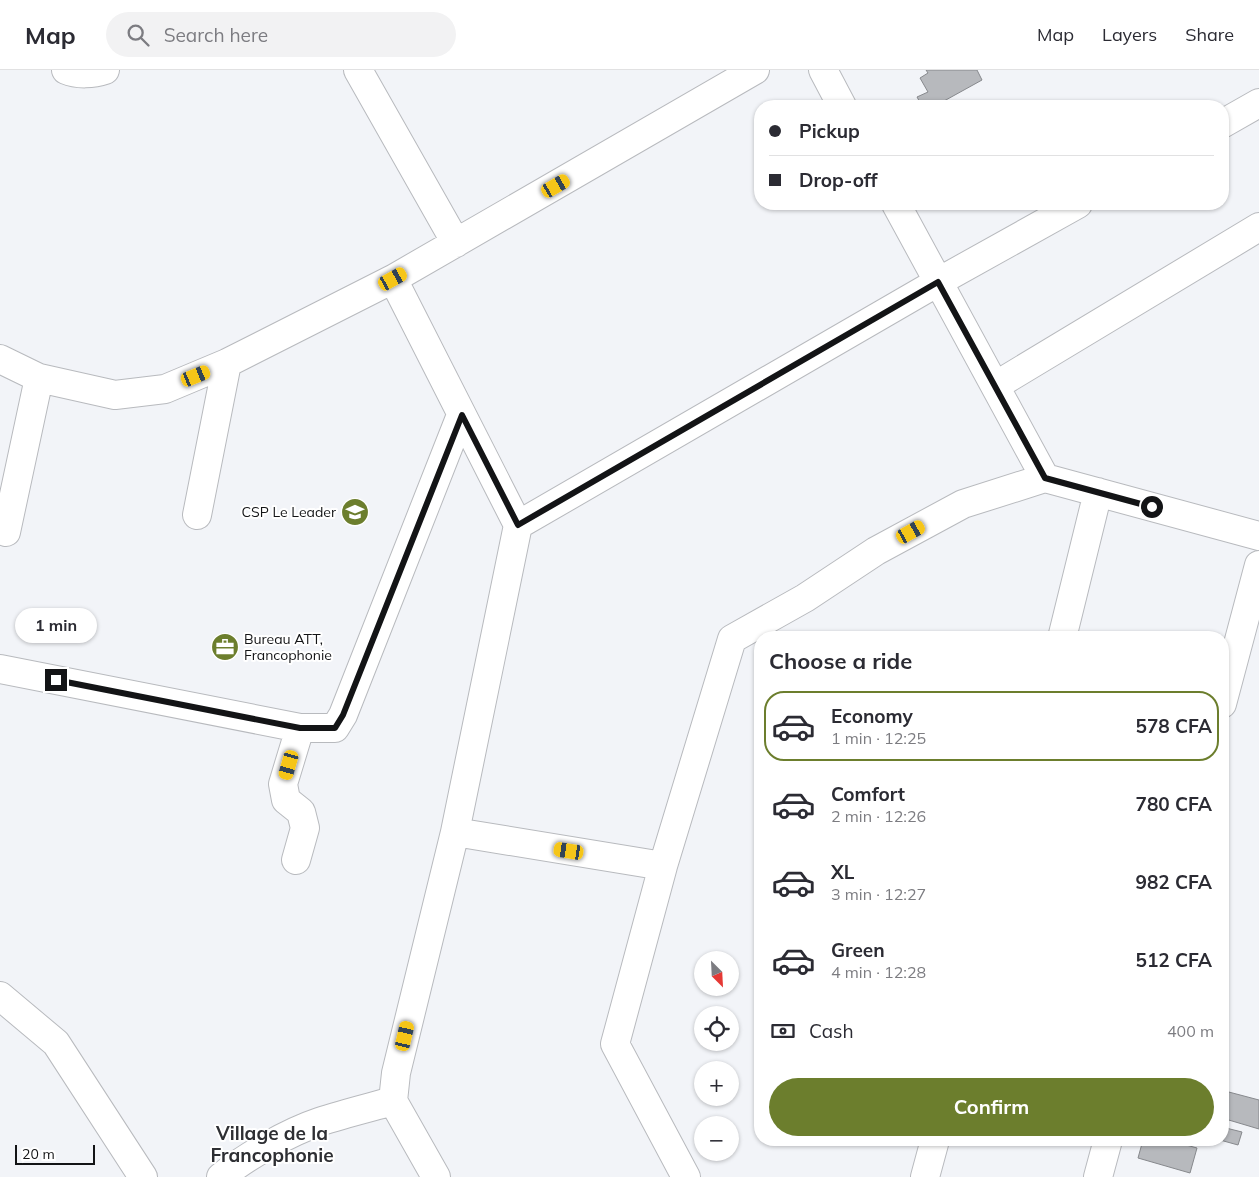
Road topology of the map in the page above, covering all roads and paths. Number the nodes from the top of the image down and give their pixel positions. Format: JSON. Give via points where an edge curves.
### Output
{"nodes":[{"id":1,"x":66,"y":70,"type":"edge"},
{"id":2,"x":104,"y":70,"type":"edge"},
{"id":3,"x":358,"y":70,"type":"edge"},
{"id":4,"x":755,"y":70,"type":"edge"},
{"id":5,"x":823,"y":70,"type":"edge"},
{"id":6,"x":839,"y":100,"type":"edge"},
{"id":7,"x":1259,"y":103,"type":"edge"},
{"id":8,"x":1229,"y":120,"type":"edge"},
{"id":9,"x":899,"y":210,"type":"edge"},
{"id":10,"x":1067,"y":210,"type":"edge"},
{"id":11,"x":1259,"y":227,"type":"edge"},
{"id":12,"x":456,"y":243,"type":"junction"},
{"id":13,"x":393,"y":279,"type":"junction"},
{"id":14,"x":938,"y":282,"type":"junction"},
{"id":15,"x":0,"y":359,"type":"edge"},
{"id":16,"x":227,"y":363,"type":"junction"},
{"id":17,"x":39,"y":378,"type":"junction"},
{"id":18,"x":995,"y":386,"type":"junction"},
{"id":19,"x":462,"y":415,"type":"junction"},
{"id":20,"x":1045,"y":478,"type":"junction"},
{"id":21,"x":1098,"y":492,"type":"junction"},
{"id":22,"x":198,"y":515,"type":"dead end"},
{"id":23,"x":518,"y":525,"type":"junction"},
{"id":24,"x":6,"y":532,"type":"dead end"},
{"id":25,"x":1259,"y":536,"type":"edge"},
{"id":26,"x":1259,"y":565,"type":"edge"},
{"id":27,"x":1064,"y":631,"type":"edge"},
{"id":28,"x":0,"y":669,"type":"edge"},
{"id":29,"x":1229,"y":678,"type":"edge"},
{"id":30,"x":300,"y":728,"type":"junction"},
{"id":31,"x":455,"y":832,"type":"junction"},
{"id":32,"x":296,"y":860,"type":"dead end"},
{"id":33,"x":663,"y":866,"type":"junction"},
{"id":34,"x":0,"y":996,"type":"edge"},
{"id":35,"x":393,"y":1101,"type":"junction"},
{"id":36,"x":933,"y":1146,"type":"edge"},
{"id":37,"x":1106,"y":1146,"type":"edge"},
{"id":38,"x":143,"y":1177,"type":"edge"},
{"id":39,"x":221,"y":1177,"type":"edge"},
{"id":40,"x":436,"y":1177,"type":"edge"},
{"id":41,"x":686,"y":1177,"type":"edge"},
{"id":42,"x":925,"y":1177,"type":"edge"},
{"id":43,"x":1098,"y":1177,"type":"edge"}],
"edges":[{"from":1,"to":2,"type":"street","via":[[73,73]]},
{"from":3,"to":12,"type":"street"},
{"from":4,"to":12,"type":"street"},
{"from":5,"to":6,"type":"street"},
{"from":7,"to":8,"type":"street"},
{"from":9,"to":14,"type":"street"},
{"from":10,"to":14,"type":"street"},
{"from":11,"to":18,"type":"street"},
{"from":12,"to":13,"type":"street"},
{"from":13,"to":16,"type":"street"},
{"from":13,"to":19,"type":"street"},
{"from":14,"to":18,"type":"street"},
{"from":14,"to":23,"type":"street"},
{"from":15,"to":17,"type":"street"},
{"from":16,"to":17,"type":"street","via":[[165,389],[115,395]]},
{"from":16,"to":22,"type":"street"},
{"from":17,"to":24,"type":"street"},
{"from":18,"to":20,"type":"street"},
{"from":19,"to":23,"type":"street"},
{"from":19,"to":30,"type":"street","via":[[343,715],[335,728]]},
{"from":20,"to":21,"type":"street"},
{"from":20,"to":33,"type":"street","via":[[963,504],[876,551],[805,598],[732,640]]},
{"from":21,"to":25,"type":"street"},
{"from":21,"to":27,"type":"street"},
{"from":23,"to":31,"type":"street"},
{"from":26,"to":29,"type":"street"},
{"from":28,"to":30,"type":"street"},
{"from":30,"to":32,"type":"street","via":[[284,784],[286,800],[301,812],[305,828]]},
{"from":31,"to":33,"type":"street"},
{"from":31,"to":35,"type":"street","via":[[396,1073]]},
{"from":33,"to":41,"type":"street","via":[[615,1044]]},
{"from":34,"to":38,"type":"street","via":[[56,1043]]},
{"from":35,"to":39,"type":"street","via":[[317,1123],[272,1144]]},
{"from":35,"to":40,"type":"street"},
{"from":36,"to":42,"type":"street"},
{"from":37,"to":43,"type":"street"}]}
